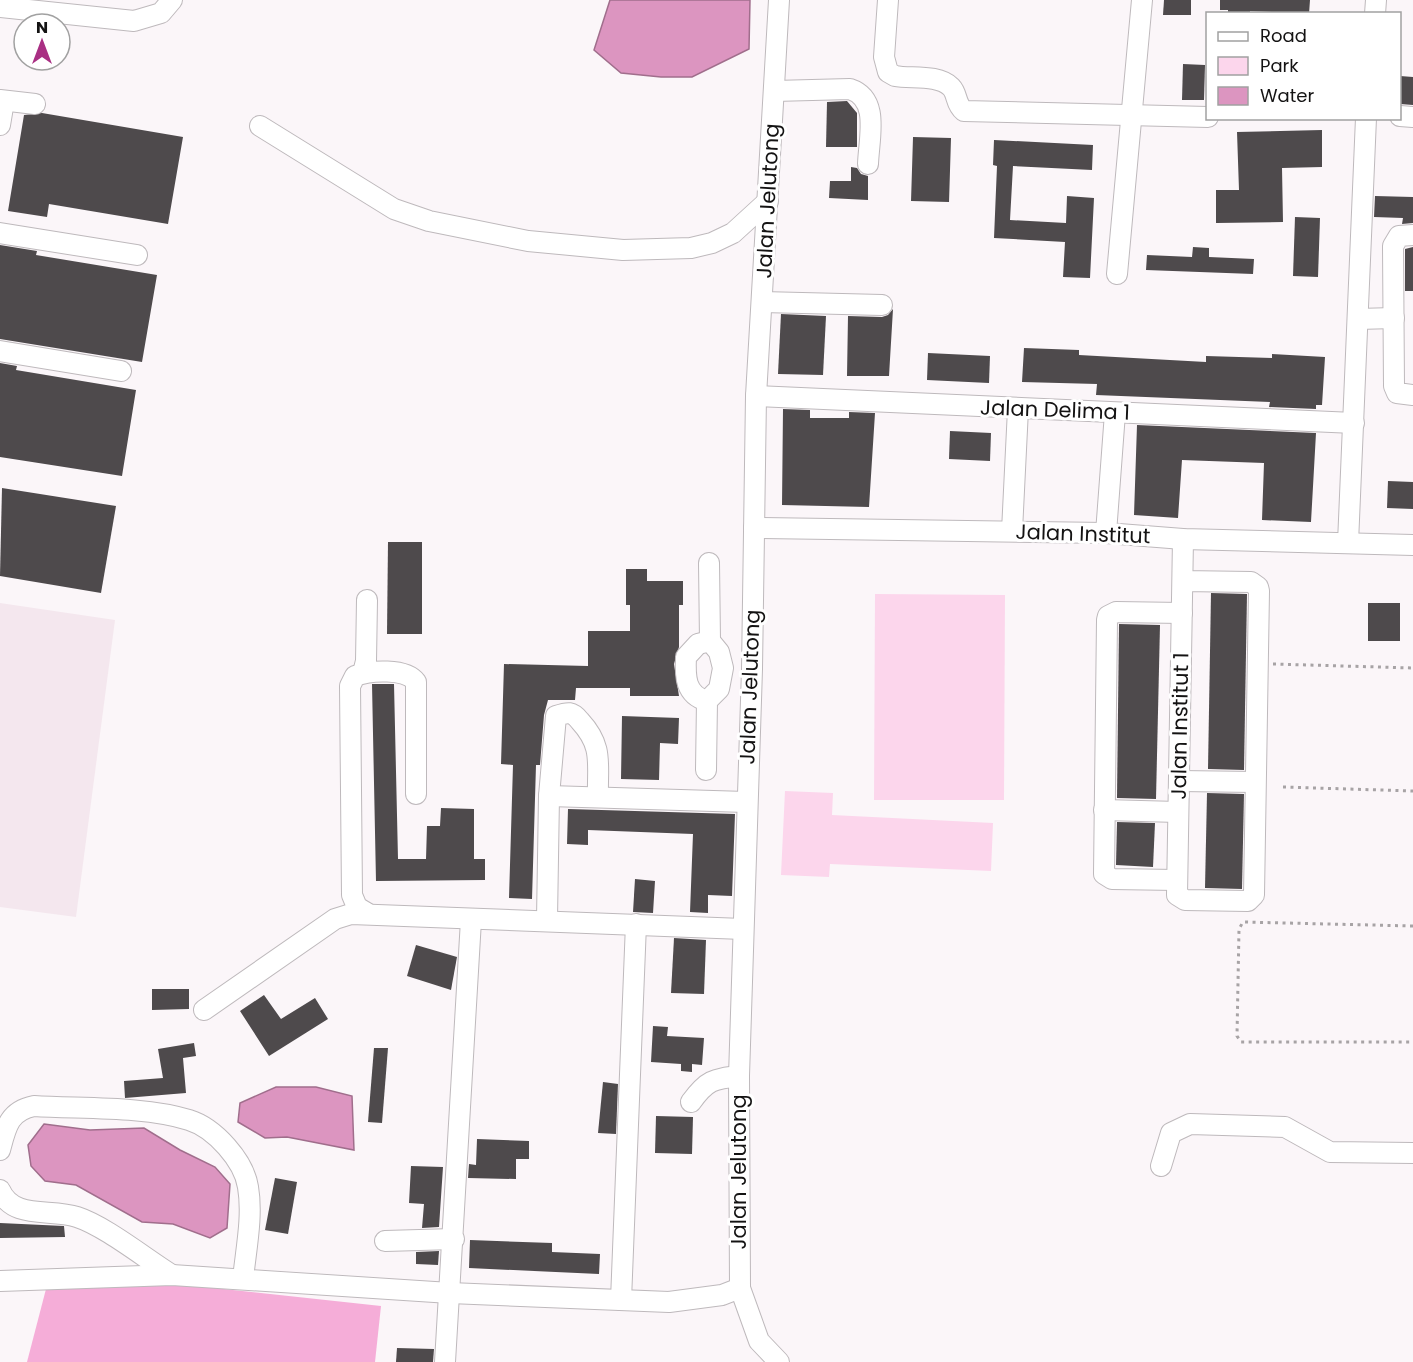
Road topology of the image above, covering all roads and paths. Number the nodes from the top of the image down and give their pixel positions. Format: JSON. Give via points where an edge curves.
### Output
{"nodes":[{"id":1,"x":172,"y":0,"type":"edge"},
{"id":2,"x":779,"y":0,"type":"edge"},
{"id":3,"x":888,"y":0,"type":"edge"},
{"id":4,"x":1142,"y":0,"type":"edge"},
{"id":5,"x":0,"y":7,"type":"edge"},
{"id":6,"x":774,"y":91,"type":"junction"},
{"id":7,"x":2,"y":100,"type":"edge"},
{"id":8,"x":35,"y":104,"type":"dead end"},
{"id":9,"x":1131,"y":116,"type":"junction"},
{"id":10,"x":1206,"y":117,"type":"edge"},
{"id":11,"x":1366,"y":120,"type":"edge"},
{"id":12,"x":0,"y":125,"type":"edge"},
{"id":13,"x":260,"y":126,"type":"dead end"},
{"id":14,"x":868,"y":164,"type":"dead end"},
{"id":15,"x":768,"y":201,"type":"junction"},
{"id":16,"x":0,"y":233,"type":"edge"},
{"id":17,"x":1413,"y":235,"type":"edge"},
{"id":18,"x":137,"y":255,"type":"dead end"},
{"id":19,"x":1117,"y":274,"type":"dead end"},
{"id":20,"x":762,"y":302,"type":"junction"},
{"id":21,"x":882,"y":305,"type":"dead end"},
{"id":22,"x":1394,"y":318,"type":"junction"},
{"id":23,"x":1358,"y":320,"type":"junction"},
{"id":24,"x":0,"y":351,"type":"edge"},
{"id":25,"x":121,"y":371,"type":"dead end"},
{"id":26,"x":1413,"y":395,"type":"edge"},
{"id":27,"x":756,"y":396,"type":"junction"},
{"id":28,"x":1018,"y":409,"type":"junction"},
{"id":29,"x":1114,"y":412,"type":"junction"},
{"id":30,"x":1354,"y":423,"type":"junction"},
{"id":31,"x":753,"y":528,"type":"junction"},
{"id":32,"x":1012,"y":531,"type":"junction"},
{"id":33,"x":1106,"y":533,"type":"junction"},
{"id":34,"x":1183,"y":539,"type":"junction"},
{"id":35,"x":1348,"y":543,"type":"junction"},
{"id":36,"x":1413,"y":545,"type":"edge"},
{"id":37,"x":709,"y":563,"type":"dead end"},
{"id":38,"x":1183,"y":581,"type":"junction"},
{"id":39,"x":367,"y":600,"type":"dead end"},
{"id":40,"x":1182,"y":613,"type":"junction"},
{"id":41,"x":710,"y":641,"type":"junction"},
{"id":42,"x":1259,"y":663,"type":"junction"},
{"id":43,"x":723,"y":668,"type":"junction"},
{"id":44,"x":1413,"y":668,"type":"edge"},
{"id":45,"x":752,"y":669,"type":"junction"},
{"id":46,"x":363,"y":673,"type":"junction"},
{"id":47,"x":707,"y":701,"type":"junction"},
{"id":48,"x":706,"y":770,"type":"dead end"},
{"id":49,"x":1179,"y":781,"type":"junction"},
{"id":50,"x":1255,"y":782,"type":"junction"},
{"id":51,"x":1283,"y":787,"type":"dead end"},
{"id":52,"x":1413,"y":791,"type":"edge"},
{"id":53,"x":416,"y":794,"type":"dead end"},
{"id":54,"x":549,"y":796,"type":"junction"},
{"id":55,"x":598,"y":797,"type":"junction"},
{"id":56,"x":746,"y":802,"type":"junction"},
{"id":57,"x":1104,"y":810,"type":"junction"},
{"id":58,"x":1178,"y":812,"type":"junction"},
{"id":59,"x":1176,"y":880,"type":"junction"},
{"id":60,"x":367,"y":913,"type":"junction"},
{"id":61,"x":548,"y":919,"type":"junction"},
{"id":62,"x":471,"y":920,"type":"junction"},
{"id":63,"x":636,"y":924,"type":"junction"},
{"id":64,"x":1413,"y":926,"type":"edge"},
{"id":65,"x":743,"y":929,"type":"junction"},
{"id":66,"x":204,"y":1010,"type":"dead end"},
{"id":67,"x":1413,"y":1042,"type":"edge"},
{"id":68,"x":739,"y":1076,"type":"junction"},
{"id":69,"x":691,"y":1102,"type":"dead end"},
{"id":70,"x":0,"y":1150,"type":"edge"},
{"id":71,"x":1413,"y":1153,"type":"edge"},
{"id":72,"x":1161,"y":1166,"type":"dead end"},
{"id":73,"x":0,"y":1190,"type":"edge"},
{"id":74,"x":454,"y":1239,"type":"junction"},
{"id":75,"x":385,"y":1241,"type":"dead end"},
{"id":76,"x":172,"y":1275,"type":"junction"},
{"id":77,"x":243,"y":1279,"type":"junction"},
{"id":78,"x":0,"y":1281,"type":"edge"},
{"id":79,"x":740,"y":1288,"type":"junction"},
{"id":80,"x":450,"y":1293,"type":"junction"},
{"id":81,"x":621,"y":1300,"type":"junction"},
{"id":82,"x":445,"y":1362,"type":"edge"},
{"id":83,"x":779,"y":1362,"type":"edge"}],
"edges":[{"from":1,"to":5,"type":"street","via":[[161,13],[134,21]]},
{"from":2,"to":6,"type":"street","name":"Jalan Jelutong"},
{"from":3,"to":9,"type":"street","via":[[884,57],[888,72],[943,82],[954,91],[958,106],[964,111]]},
{"from":4,"to":9,"type":"street"},
{"from":6,"to":14,"type":"street","via":[[850,89],[862,93],[870,109]]},
{"from":6,"to":15,"type":"street","name":"Jalan Jelutong"},
{"from":7,"to":8,"type":"street"},
{"from":7,"to":12,"type":"street"},
{"from":9,"to":10,"type":"street"},
{"from":9,"to":19,"type":"street"},
{"from":11,"to":23,"type":"street"},
{"from":13,"to":15,"type":"street","via":[[394,209],[528,241],[623,250],[691,248],[733,233]]},
{"from":15,"to":20,"type":"street","name":"Jalan Jelutong"},
{"from":16,"to":18,"type":"street"},
{"from":17,"to":22,"type":"street","via":[[1395,240]]},
{"from":20,"to":21,"type":"street"},
{"from":20,"to":27,"type":"street","name":"Jalan Jelutong"},
{"from":22,"to":23,"type":"street"},
{"from":22,"to":26,"type":"street","via":[[1395,390]]},
{"from":23,"to":30,"type":"street"},
{"from":24,"to":25,"type":"street"},
{"from":27,"to":28,"type":"street","name":"Jalan Delima 1"},
{"from":27,"to":31,"type":"street","name":"Jalan Jelutong"},
{"from":28,"to":29,"type":"street","name":"Jalan Delima 1"},
{"from":28,"to":32,"type":"street","via":[[1008,488]]},
{"from":29,"to":30,"type":"street","name":"Jalan Delima 1"},
{"from":29,"to":33,"type":"street"},
{"from":30,"to":35,"type":"street"},
{"from":31,"to":32,"type":"street","name":"Jalan Institut"},
{"from":31,"to":45,"type":"street","name":"Jalan Jelutong"},
{"from":32,"to":33,"type":"street","name":"Jalan Institut"},
{"from":33,"to":34,"type":"street","name":"Jalan Institut"},
{"from":34,"to":35,"type":"street","name":"Jalan Institut"},
{"from":34,"to":38,"type":"street","name":"Jalan Institut 1"},
{"from":35,"to":36,"type":"street","name":"Jalan Institut"},
{"from":37,"to":41,"type":"street"},
{"from":38,"to":40,"type":"street","name":"Jalan Institut 1"},
{"from":38,"to":42,"type":"street","via":[[1251,582],[1258,586]]},
{"from":39,"to":46,"type":"street"},
{"from":40,"to":49,"type":"street","name":"Jalan Institut 1"},
{"from":40,"to":57,"type":"street","via":[[1116,612],[1108,616]]},
{"from":41,"to":43,"type":"street","via":[[719,652]]},
{"from":41,"to":47,"type":"street","via":[[698,644],[686,657],[688,687]]},
{"from":42,"to":44,"type":"path"},
{"from":42,"to":50,"type":"street"},
{"from":43,"to":45,"type":"street"},
{"from":43,"to":47,"type":"street","via":[[719,689]]},
{"from":45,"to":56,"type":"street","name":"Jalan Jelutong"},
{"from":46,"to":53,"type":"street","via":[[400,674],[416,682]]},
{"from":46,"to":60,"type":"street","via":[[355,676],[350,686],[352,895],[357,907]]},
{"from":47,"to":48,"type":"street"},
{"from":49,"to":50,"type":"street"},
{"from":49,"to":58,"type":"street","name":"Jalan Institut 1"},
{"from":50,"to":59,"type":"street","via":[[1253,898],[1178,898]]},
{"from":51,"to":52,"type":"path"},
{"from":54,"to":55,"type":"street"},
{"from":54,"to":55,"type":"street","via":[[554,721],[570,712],[596,743]]},
{"from":54,"to":61,"type":"street"},
{"from":55,"to":56,"type":"street"},
{"from":56,"to":65,"type":"street","name":"Jalan Jelutong"},
{"from":57,"to":58,"type":"street"},
{"from":57,"to":59,"type":"street","via":[[1103,870],[1107,878]]},
{"from":58,"to":59,"type":"street","name":"Jalan Institut 1"},
{"from":60,"to":62,"type":"street"},
{"from":60,"to":66,"type":"street","via":[[335,919]]},
{"from":61,"to":62,"type":"street"},
{"from":61,"to":63,"type":"street"},
{"from":62,"to":74,"type":"street"},
{"from":63,"to":65,"type":"street"},
{"from":63,"to":81,"type":"street"},
{"from":64,"to":67,"type":"path","via":[[1243,922],[1239,929],[1237,1036],[1241,1042]]},
{"from":65,"to":68,"type":"street","name":"Jalan Jelutong"},
{"from":68,"to":69,"type":"street","via":[[712,1079]]},
{"from":68,"to":79,"type":"street","name":"Jalan Jelutong"},
{"from":70,"to":77,"type":"street","via":[[8,1119],[22,1108],[34,1106],[162,1114],[192,1120],[218,1138],[240,1165],[248,1186]]},
{"from":71,"to":72,"type":"street","via":[[1330,1152],[1285,1127],[1190,1124],[1171,1133]]},
{"from":73,"to":76,"type":"street","via":[[5,1202],[15,1209],[80,1218]]},
{"from":74,"to":75,"type":"street"},
{"from":74,"to":80,"type":"street"},
{"from":76,"to":77,"type":"street"},
{"from":76,"to":78,"type":"street"},
{"from":77,"to":80,"type":"street"},
{"from":79,"to":81,"type":"street","via":[[705,1298],[669,1302]]},
{"from":79,"to":83,"type":"street","name":"Jalan Jelutong","via":[[759,1341]]},
{"from":80,"to":81,"type":"street"},
{"from":80,"to":82,"type":"street"}]}
